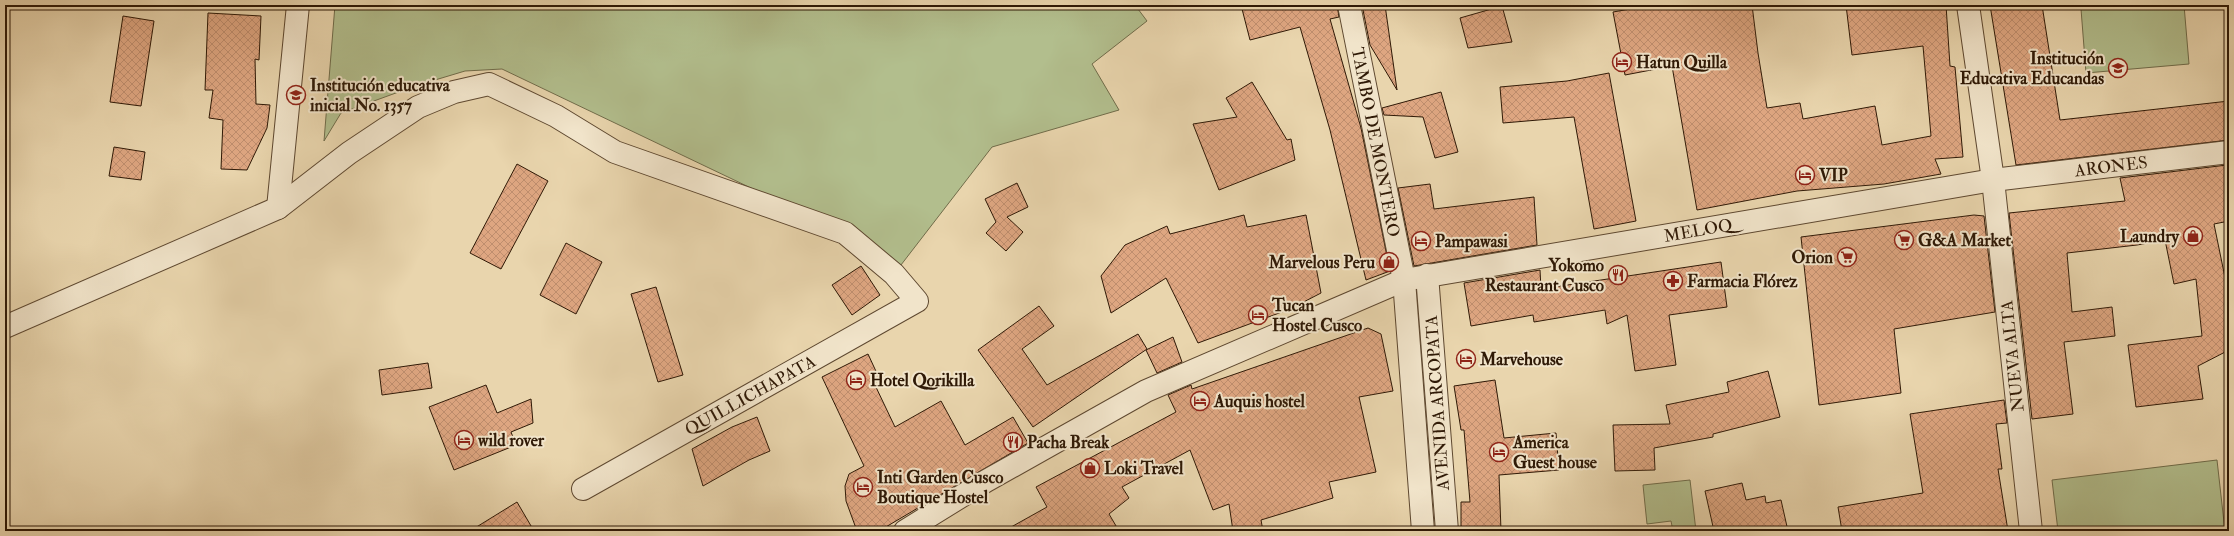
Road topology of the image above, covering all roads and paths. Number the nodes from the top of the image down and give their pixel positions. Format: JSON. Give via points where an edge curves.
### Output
{"nodes":[{"id":1,"x":298,"y":5,"type":"edge"},
{"id":2,"x":1349,"y":5,"type":"edge"},
{"id":3,"x":1968,"y":5,"type":"edge"},
{"id":4,"x":2229,"y":152,"type":"edge"},
{"id":5,"x":1993,"y":180,"type":"junction"},
{"id":6,"x":278,"y":208,"type":"junction"},
{"id":7,"x":1427,"y":276,"type":"junction"},
{"id":8,"x":1404,"y":280,"type":"junction"},
{"id":9,"x":5,"y":327,"type":"edge"},
{"id":10,"x":583,"y":488,"type":"dead end"},
{"id":11,"x":905,"y":531,"type":"edge"},
{"id":12,"x":1423,"y":531,"type":"edge"},
{"id":13,"x":1447,"y":531,"type":"edge"},
{"id":14,"x":2031,"y":531,"type":"edge"}],
"edges":[{"from":1,"to":6,"type":"street"},
{"from":2,"to":8,"type":"street","name":"TAMBO DE MONTERO"},
{"from":3,"to":5,"type":"street","name":"NUEVA ALTA"},
{"from":4,"to":5,"type":"street","name":"ARONES"},
{"from":5,"to":7,"type":"street","name":"MELOQ"},
{"from":5,"to":14,"type":"street","name":"NUEVA ALTA"},
{"from":6,"to":9,"type":"street"},
{"from":6,"to":10,"type":"street","name":"QUILLICHAPATA","via":[[349,153],[418,107],[454,92],[489,84],[556,116],[615,152],[845,233],[894,274],[917,301]]},
{"from":7,"to":8,"type":"street","name":"MELOQ"},
{"from":7,"to":13,"type":"street","name":"AVENIDA ARCOPATA"},
{"from":8,"to":11,"type":"street","name":"MELOQ","via":[[1146,391],[986,481]]},
{"from":8,"to":12,"type":"street","name":"AVENIDA ARCOPATA"}]}
